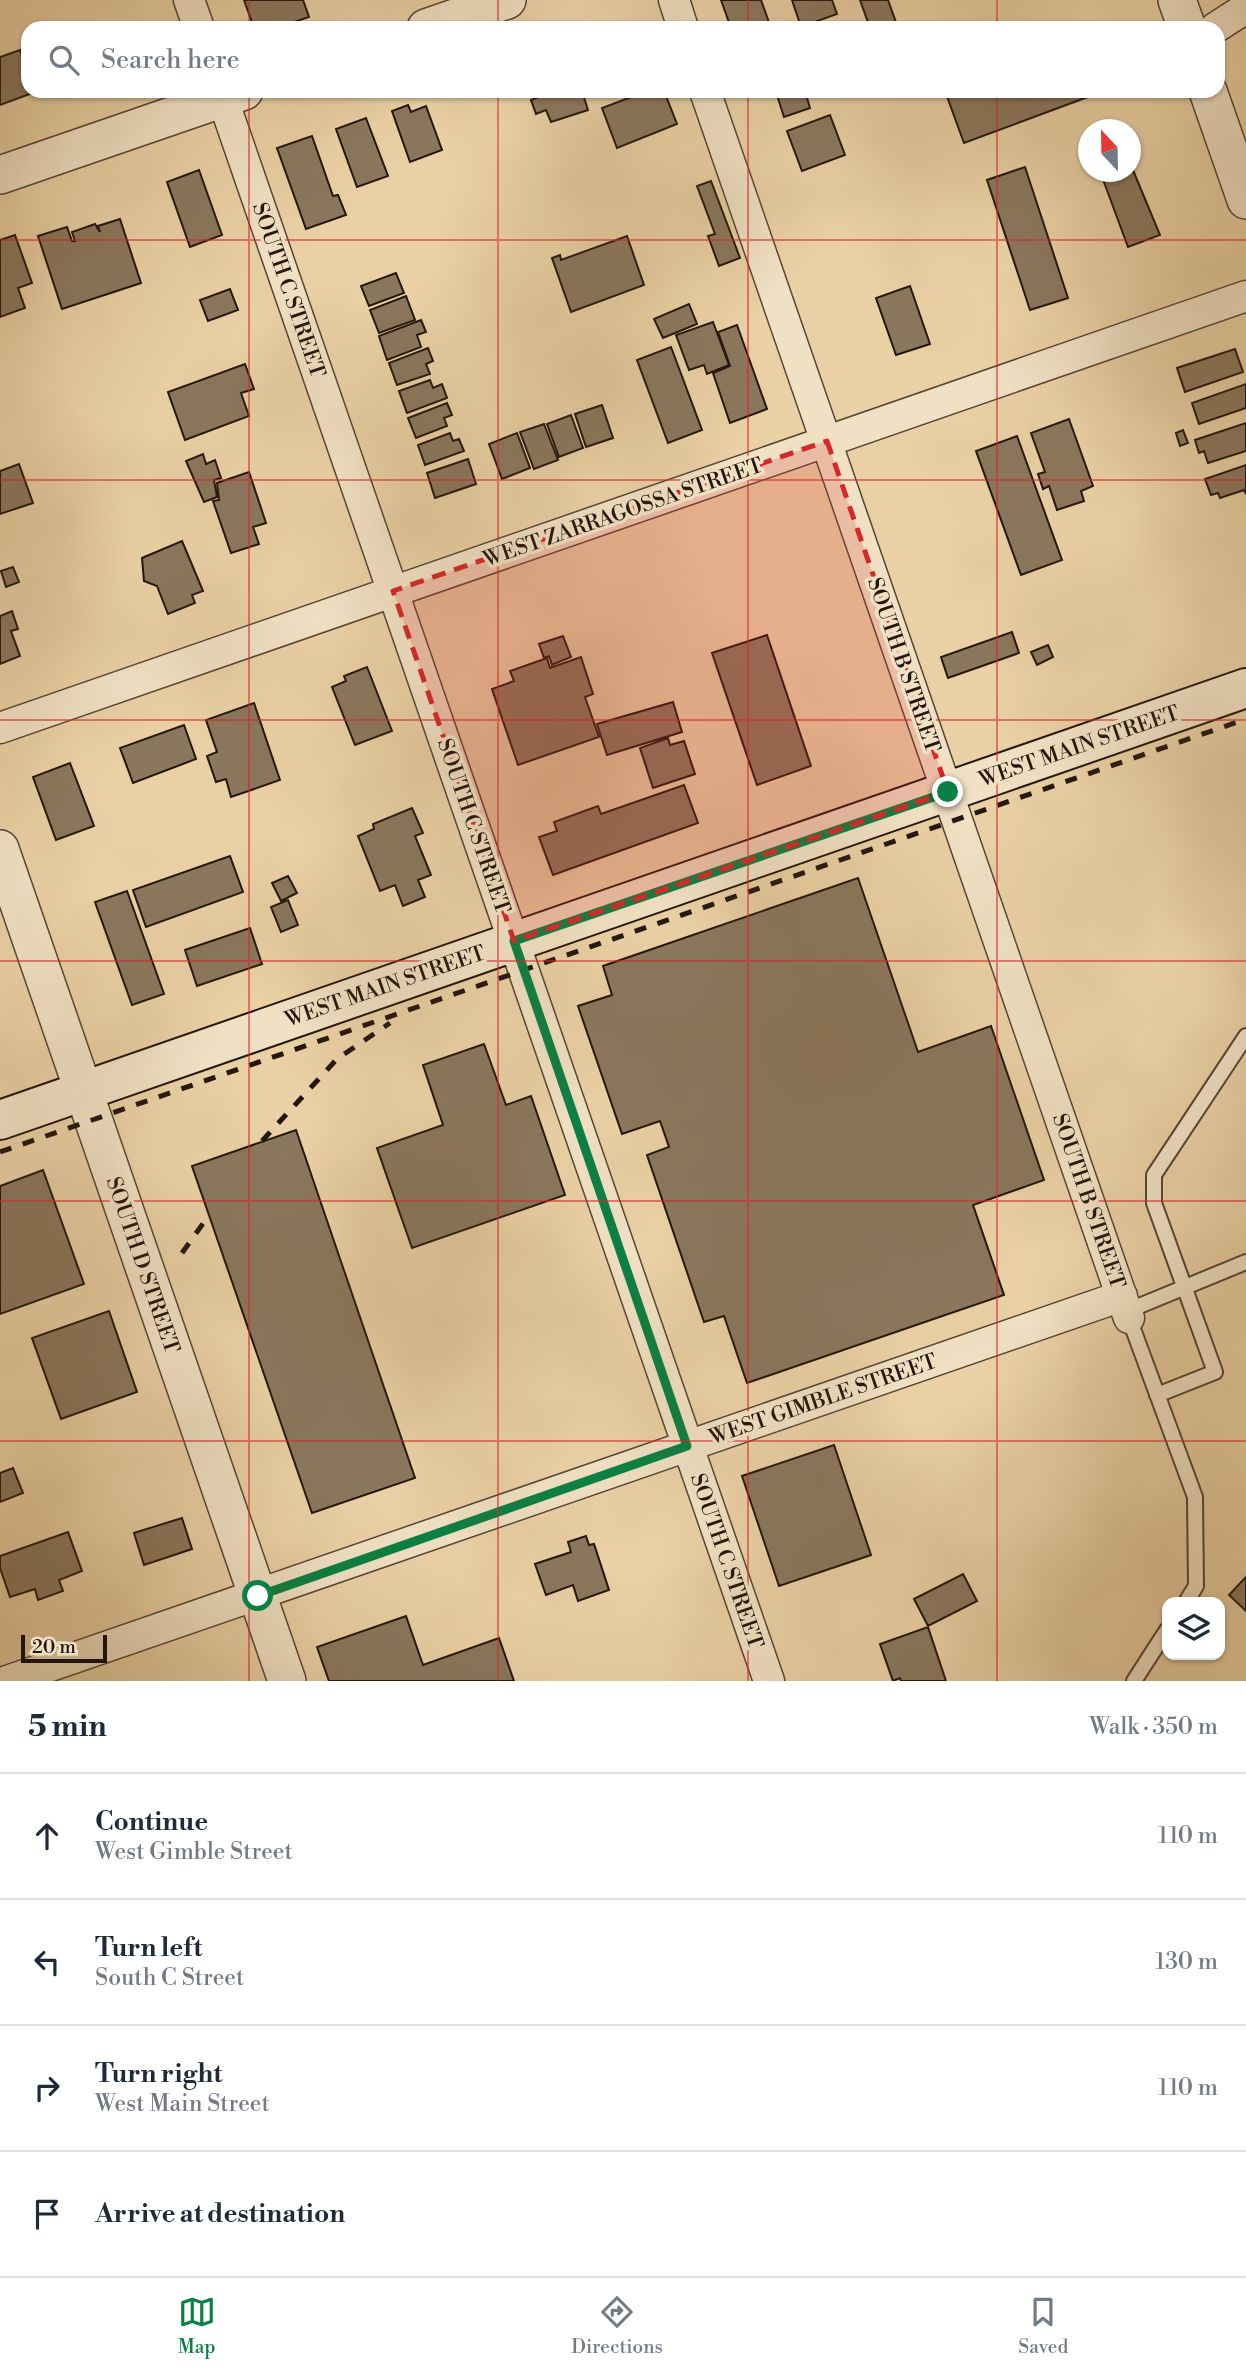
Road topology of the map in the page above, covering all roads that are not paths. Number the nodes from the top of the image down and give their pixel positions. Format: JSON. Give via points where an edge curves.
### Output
{"nodes":[{"id":1,"x":189,"y":0,"type":"edge"},
{"id":2,"x":508,"y":0,"type":"edge"},
{"id":3,"x":674,"y":0,"type":"edge"},
{"id":4,"x":1177,"y":0,"type":"edge"},
{"id":5,"x":1246,"y":8,"type":"edge"},
{"id":6,"x":196,"y":21,"type":"edge"},
{"id":7,"x":446,"y":21,"type":"edge"},
{"id":8,"x":681,"y":21,"type":"edge"},
{"id":9,"x":1184,"y":21,"type":"edge"},
{"id":10,"x":1225,"y":22,"type":"edge"},
{"id":11,"x":215,"y":98,"type":"edge"},
{"id":12,"x":231,"y":98,"type":"edge"},
{"id":13,"x":707,"y":98,"type":"edge"},
{"id":14,"x":1210,"y":98,"type":"edge"},
{"id":15,"x":0,"y":175,"type":"edge"},
{"id":16,"x":1246,"y":200,"type":"edge"},
{"id":17,"x":1246,"y":296,"type":"edge"},
{"id":18,"x":827,"y":441,"type":"junction"},
{"id":19,"x":393,"y":591,"type":"junction"},
{"id":20,"x":1246,"y":688,"type":"edge"},
{"id":21,"x":0,"y":728,"type":"edge"},
{"id":22,"x":948,"y":792,"type":"junction"},
{"id":23,"x":0,"y":849,"type":"edge"},
{"id":24,"x":514,"y":941,"type":"junction"},
{"id":25,"x":1246,"y":1036,"type":"edge"},
{"id":26,"x":83,"y":1091,"type":"junction"},
{"id":27,"x":0,"y":1120,"type":"edge"},
{"id":28,"x":1246,"y":1262,"type":"edge"},
{"id":29,"x":1183,"y":1290,"type":"junction"},
{"id":30,"x":1126,"y":1308,"type":"junction"},
{"id":31,"x":1157,"y":1395,"type":"junction"},
{"id":32,"x":687,"y":1446,"type":"junction"},
{"id":33,"x":258,"y":1596,"type":"junction"},
{"id":34,"x":1189,"y":1597,"type":"edge"},
{"id":35,"x":1162,"y":1638,"type":"edge"},
{"id":36,"x":7,"y":1681,"type":"edge"},
{"id":37,"x":287,"y":1681,"type":"edge"},
{"id":38,"x":769,"y":1681,"type":"edge"},
{"id":39,"x":1134,"y":1681,"type":"edge"}],
"edges":[{"from":1,"to":6,"type":"street"},
{"from":2,"to":7,"type":"street"},
{"from":3,"to":8,"type":"street"},
{"from":4,"to":9,"type":"street"},
{"from":5,"to":10,"type":"street"},
{"from":11,"to":15,"type":"street"},
{"from":12,"to":19,"type":"street","name":"SOUTH C STREET"},
{"from":13,"to":18,"type":"street","name":"SOUTH B STREET"},
{"from":14,"to":16,"type":"street"},
{"from":17,"to":18,"type":"street","name":"WEST ZARRAGOSSA STREET"},
{"from":18,"to":19,"type":"street","name":"WEST ZARRAGOSSA STREET"},
{"from":18,"to":22,"type":"street","name":"SOUTH B STREET"},
{"from":19,"to":21,"type":"street","name":"WEST ZARRAGOSSA STREET"},
{"from":19,"to":24,"type":"street","name":"SOUTH C STREET"},
{"from":20,"to":22,"type":"main road","name":"WEST MAIN STREET"},
{"from":22,"to":24,"type":"main road","name":"WEST MAIN STREET"},
{"from":22,"to":30,"type":"street","name":"SOUTH B STREET"},
{"from":23,"to":26,"type":"street","name":"SOUTH D STREET"},
{"from":24,"to":26,"type":"main road","name":"WEST MAIN STREET"},
{"from":24,"to":32,"type":"street","name":"SOUTH C STREET"},
{"from":25,"to":29,"type":"lane","via":[[1154,1175],[1154,1203]]},
{"from":26,"to":27,"type":"main road","name":"WEST MAIN STREET"},
{"from":26,"to":33,"type":"street","name":"SOUTH D STREET"},
{"from":28,"to":29,"type":"lane"},
{"from":29,"to":30,"type":"lane"},
{"from":29,"to":31,"type":"lane","via":[[1214,1372]]},
{"from":30,"to":31,"type":"lane"},
{"from":30,"to":32,"type":"street","name":"WEST GIMBLE STREET"},
{"from":31,"to":34,"type":"lane","via":[[1195,1497],[1196,1586]]},
{"from":32,"to":33,"type":"street","name":"WEST GIMBLE STREET"},
{"from":32,"to":38,"type":"street","name":"SOUTH C STREET"},
{"from":33,"to":36,"type":"street","name":"WEST GIMBLE STREET"},
{"from":33,"to":37,"type":"street","name":"SOUTH D STREET"},
{"from":35,"to":39,"type":"lane"}]}
